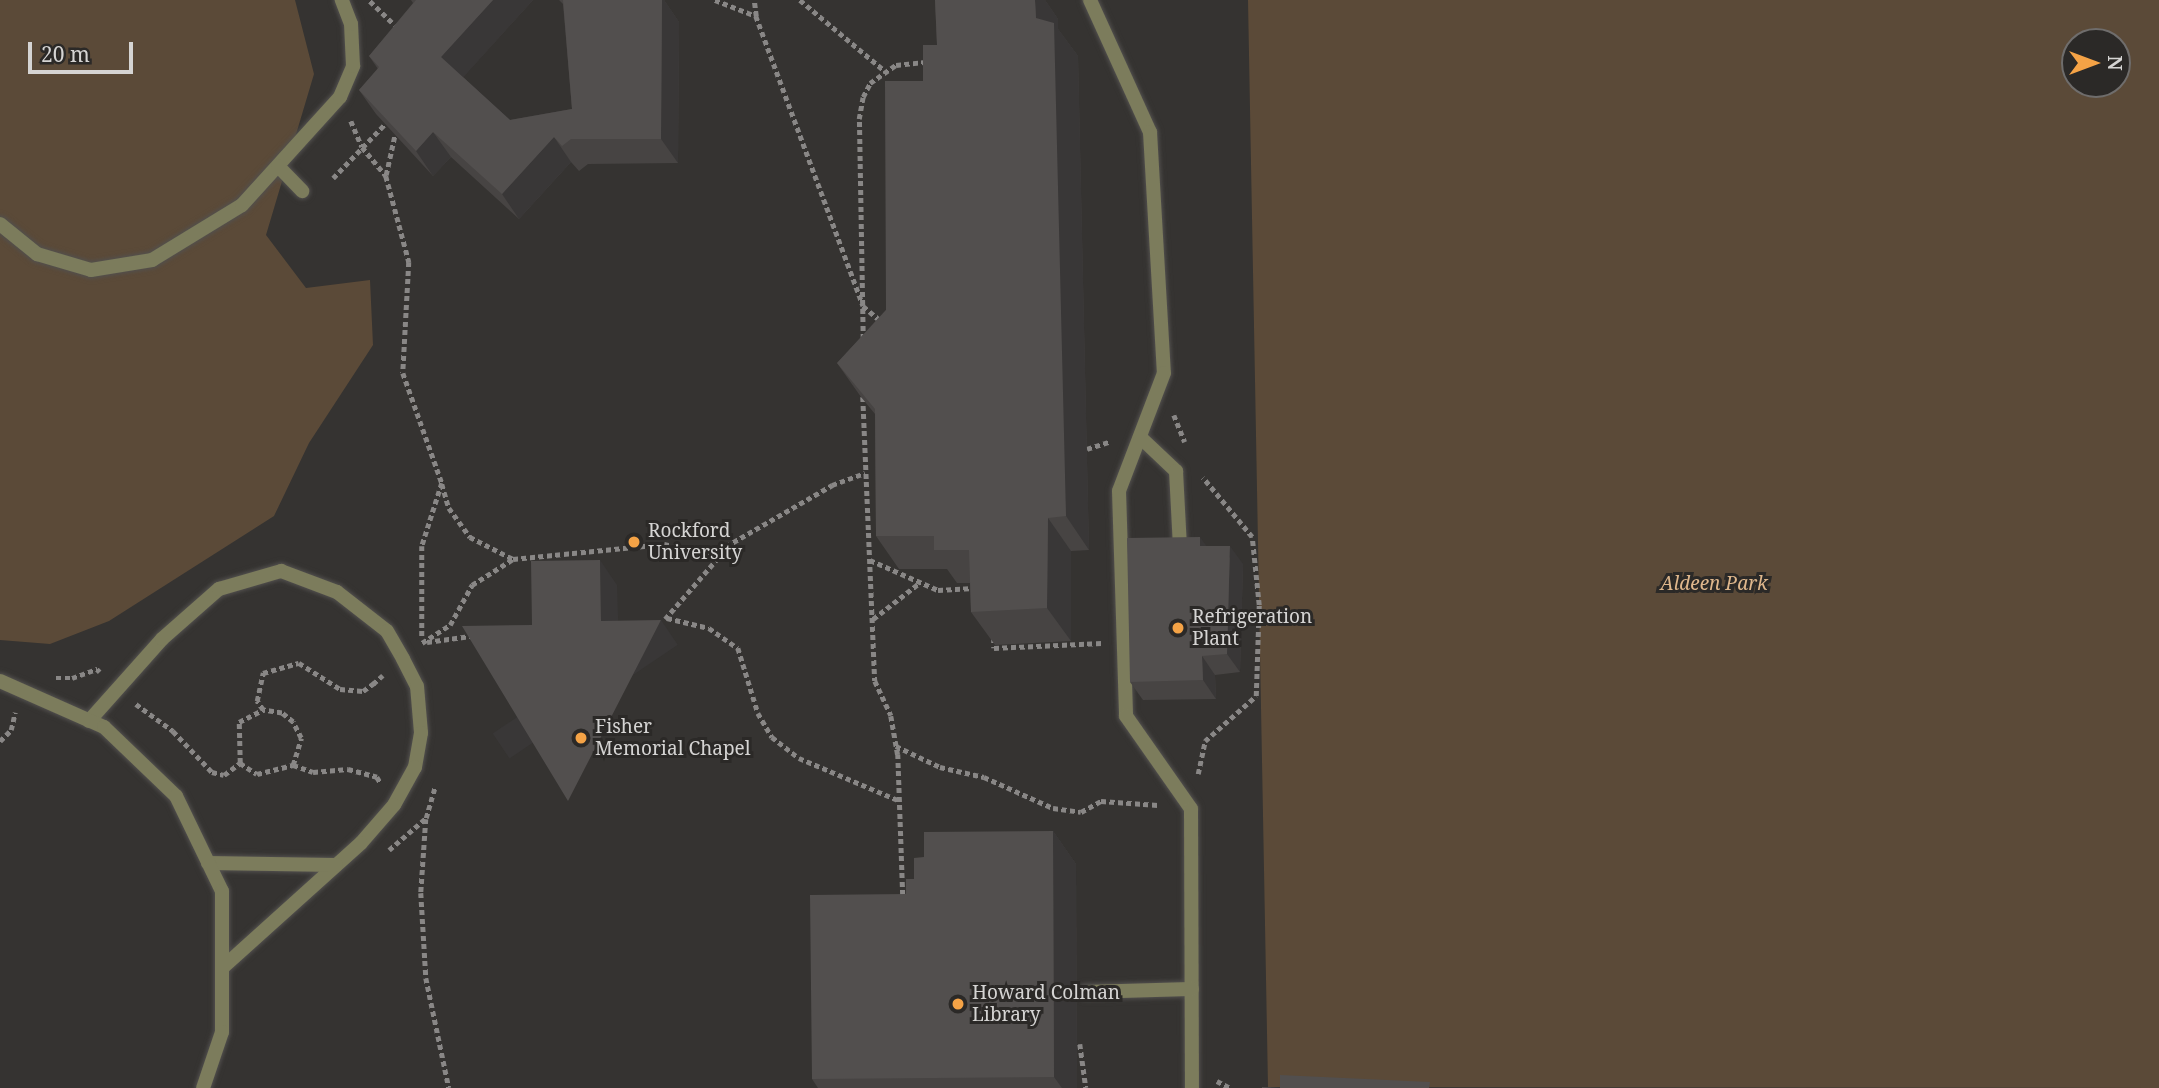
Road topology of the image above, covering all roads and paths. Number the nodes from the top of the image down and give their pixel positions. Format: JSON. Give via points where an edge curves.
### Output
{"nodes":[{"id":1,"x":342,"y":0,"type":"edge"},
{"id":2,"x":370,"y":0,"type":"edge"},
{"id":3,"x":715,"y":0,"type":"edge"},
{"id":4,"x":754,"y":0,"type":"edge"},
{"id":5,"x":800,"y":0,"type":"edge"},
{"id":6,"x":1090,"y":0,"type":"edge"},
{"id":7,"x":756,"y":16,"type":"junction"},
{"id":8,"x":402,"y":32,"type":"edge"},
{"id":9,"x":930,"y":61,"type":"edge"},
{"id":10,"x":886,"y":72,"type":"junction"},
{"id":11,"x":385,"y":124,"type":"edge"},
{"id":12,"x":395,"y":134,"type":"edge"},
{"id":13,"x":362,"y":147,"type":"junction"},
{"id":14,"x":278,"y":166,"type":"junction"},
{"id":15,"x":386,"y":176,"type":"junction"},
{"id":16,"x":333,"y":178,"type":"dead end"},
{"id":17,"x":302,"y":191,"type":"dead end"},
{"id":18,"x":0,"y":224,"type":"edge"},
{"id":19,"x":863,"y":306,"type":"junction"},
{"id":20,"x":891,"y":328,"type":"edge"},
{"id":21,"x":863,"y":344,"type":"edge"},
{"id":22,"x":1164,"y":373,"type":"junction"},
{"id":23,"x":863,"y":385,"type":"edge"},
{"id":24,"x":1140,"y":437,"type":"junction"},
{"id":25,"x":1188,"y":448,"type":"dead end"},
{"id":26,"x":1198,"y":469,"type":"dead end"},
{"id":27,"x":865,"y":473,"type":"junction"},
{"id":28,"x":442,"y":483,"type":"junction"},
{"id":29,"x":1180,"y":547,"type":"edge"},
{"id":30,"x":725,"y":550,"type":"junction"},
{"id":31,"x":513,"y":559,"type":"junction"},
{"id":32,"x":869,"y":559,"type":"junction"},
{"id":33,"x":976,"y":583,"type":"edge"},
{"id":34,"x":919,"y":584,"type":"junction"},
{"id":35,"x":667,"y":618,"type":"junction"},
{"id":36,"x":873,"y":619,"type":"junction"},
{"id":37,"x":655,"y":624,"type":"edge"},
{"id":38,"x":412,"y":631,"type":"dead end"},
{"id":39,"x":482,"y":635,"type":"edge"},
{"id":40,"x":993,"y":635,"type":"edge"},
{"id":41,"x":423,"y":642,"type":"junction"},
{"id":42,"x":1124,"y":642,"type":"junction"},
{"id":43,"x":426,"y":652,"type":"dead end"},
{"id":44,"x":108,"y":660,"type":"dead end"},
{"id":45,"x":97,"y":669,"type":"junction"},
{"id":46,"x":0,"y":681,"type":"edge"},
{"id":47,"x":377,"y":681,"type":"dead end"},
{"id":48,"x":19,"y":689,"type":"junction"},
{"id":49,"x":117,"y":690,"type":"junction"},
{"id":50,"x":262,"y":710,"type":"junction"},
{"id":51,"x":89,"y":721,"type":"junction"},
{"id":52,"x":896,"y":746,"type":"junction"},
{"id":53,"x":240,"y":763,"type":"junction"},
{"id":54,"x":293,"y":765,"type":"junction"},
{"id":55,"x":438,"y":775,"type":"dead end"},
{"id":56,"x":380,"y":784,"type":"dead end"},
{"id":57,"x":898,"y":800,"type":"junction"},
{"id":58,"x":1191,"y":809,"type":"junction"},
{"id":59,"x":426,"y":818,"type":"junction"},
{"id":60,"x":387,"y":851,"type":"dead end"},
{"id":61,"x":208,"y":863,"type":"junction"},
{"id":62,"x":336,"y":865,"type":"junction"},
{"id":63,"x":903,"y":903,"type":"edge"},
{"id":64,"x":222,"y":968,"type":"junction"},
{"id":65,"x":1192,"y":989,"type":"junction"},
{"id":66,"x":1084,"y":992,"type":"dead end"},
{"id":67,"x":1080,"y":1044,"type":"dead end"},
{"id":68,"x":203,"y":1088,"type":"edge"},
{"id":69,"x":449,"y":1088,"type":"edge"},
{"id":70,"x":1086,"y":1088,"type":"edge"},
{"id":71,"x":1192,"y":1088,"type":"edge"}],
"edges":[{"from":1,"to":14,"type":"street","via":[[351,24],[353,65],[340,97]]},
{"from":2,"to":8,"type":"path"},
{"from":3,"to":7,"type":"path"},
{"from":4,"to":7,"type":"path"},
{"from":5,"to":10,"type":"path"},
{"from":6,"to":22,"type":"street","via":[[1150,132]]},
{"from":7,"to":19,"type":"path"},
{"from":9,"to":10,"type":"path","via":[[896,65]]},
{"from":10,"to":19,"type":"path","via":[[870,83],[859,119]]},
{"from":11,"to":13,"type":"path"},
{"from":12,"to":15,"type":"path"},
{"from":13,"to":15,"type":"path"},
{"from":13,"to":16,"type":"path"},
{"from":14,"to":17,"type":"street"},
{"from":14,"to":18,"type":"street","via":[[242,205],[152,260],[91,270],[37,254]]},
{"from":15,"to":28,"type":"path","via":[[409,262],[402,373]]},
{"from":19,"to":20,"type":"path"},
{"from":19,"to":21,"type":"path"},
{"from":22,"to":24,"type":"street"},
{"from":22,"to":25,"type":"path","via":[[1177,426]]},
{"from":23,"to":27,"type":"path"},
{"from":24,"to":29,"type":"street","via":[[1176,471]]},
{"from":24,"to":42,"type":"street","via":[[1119,491]]},
{"from":26,"to":58,"type":"path","via":[[1209,490],[1252,537],[1259,605],[1256,696],[1205,741]]},
{"from":27,"to":30,"type":"path","via":[[808,498]]},
{"from":27,"to":32,"type":"path"},
{"from":28,"to":31,"type":"path","via":[[449,508],[470,537]]},
{"from":28,"to":41,"type":"path","via":[[422,547]]},
{"from":30,"to":31,"type":"path","via":[[711,555],[664,544]]},
{"from":30,"to":35,"type":"path"},
{"from":31,"to":41,"type":"path","via":[[472,586],[450,625]]},
{"from":32,"to":34,"type":"path"},
{"from":32,"to":36,"type":"path"},
{"from":33,"to":34,"type":"path","via":[[977,588],[938,590]]},
{"from":34,"to":36,"type":"path"},
{"from":35,"to":37,"type":"path"},
{"from":35,"to":57,"type":"path","via":[[709,628],[738,648],[758,713],[772,737],[799,758]]},
{"from":36,"to":52,"type":"path","via":[[874,681],[891,716]]},
{"from":38,"to":41,"type":"path"},
{"from":39,"to":41,"type":"path"},
{"from":40,"to":42,"type":"path","via":[[994,648]]},
{"from":41,"to":43,"type":"path"},
{"from":42,"to":58,"type":"street","via":[[1126,716]]},
{"from":44,"to":45,"type":"path"},
{"from":45,"to":48,"type":"path","via":[[72,678],[33,677]]},
{"from":45,"to":49,"type":"path"},
{"from":46,"to":48,"type":"street"},
{"from":47,"to":50,"type":"path","via":[[363,691],[349,692],[311,667],[299,663],[276,667],[263,673],[258,683],[257,701]]},
{"from":48,"to":51,"type":"street"},
{"from":49,"to":51,"type":"street"},
{"from":49,"to":53,"type":"path","via":[[173,731],[212,772],[224,775]]},
{"from":49,"to":62,"type":"street","via":[[162,639],[219,589],[281,571],[337,592],[387,631],[416,685],[421,733],[415,766],[394,805]]},
{"from":50,"to":53,"type":"path","via":[[239,722]]},
{"from":50,"to":54,"type":"path","via":[[282,713],[293,722],[301,738]]},
{"from":51,"to":61,"type":"street","via":[[104,727],[176,796]]},
{"from":52,"to":57,"type":"path"},
{"from":52,"to":58,"type":"path","via":[[940,766],[984,776],[1053,808],[1081,812],[1101,801]]},
{"from":53,"to":54,"type":"path","via":[[257,774]]},
{"from":54,"to":56,"type":"path","via":[[313,772],[366,773]]},
{"from":55,"to":59,"type":"path"},
{"from":57,"to":63,"type":"path"},
{"from":58,"to":65,"type":"street"},
{"from":59,"to":60,"type":"path"},
{"from":59,"to":69,"type":"path","via":[[421,893],[426,978]]},
{"from":61,"to":62,"type":"street"},
{"from":61,"to":64,"type":"street","via":[[222,891]]},
{"from":62,"to":64,"type":"street"},
{"from":64,"to":68,"type":"street","via":[[222,1032]]},
{"from":65,"to":66,"type":"street"},
{"from":65,"to":71,"type":"street"},
{"from":67,"to":70,"type":"path"}]}
